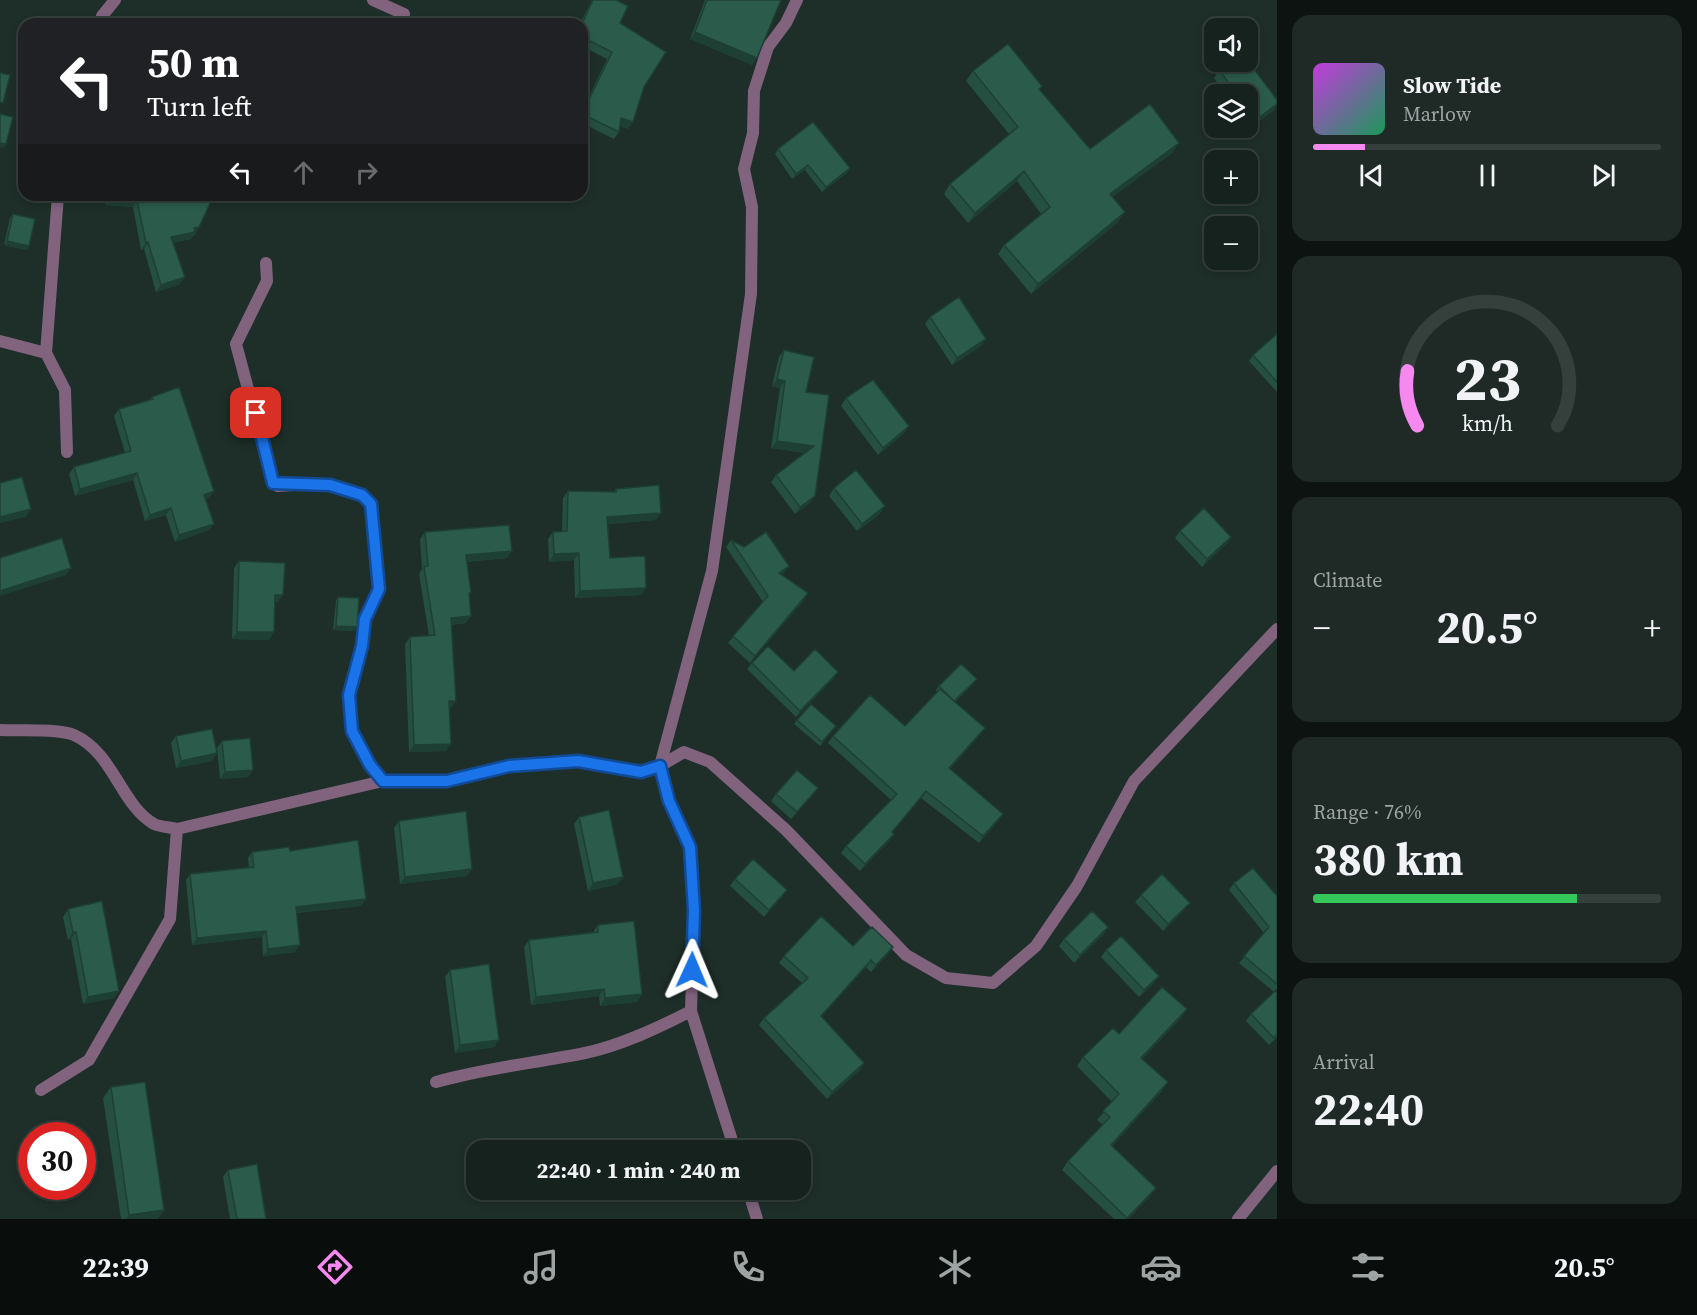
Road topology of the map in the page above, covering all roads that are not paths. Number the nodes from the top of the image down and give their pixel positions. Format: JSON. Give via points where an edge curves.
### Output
{"nodes":[{"id":1,"x":115,"y":0,"type":"edge"},
{"id":2,"x":373,"y":0,"type":"edge"},
{"id":3,"x":797,"y":0,"type":"edge"},
{"id":4,"x":404,"y":14,"type":"dead end"},
{"id":5,"x":102,"y":18,"type":"edge"},
{"id":6,"x":58,"y":201,"type":"edge"},
{"id":7,"x":266,"y":263,"type":"dead end"},
{"id":8,"x":0,"y":341,"type":"edge"},
{"id":9,"x":46,"y":353,"type":"junction"},
{"id":10,"x":67,"y":452,"type":"dead end"},
{"id":11,"x":1277,"y":629,"type":"edge"},
{"id":12,"x":0,"y":730,"type":"edge"},
{"id":13,"x":660,"y":766,"type":"junction"},
{"id":14,"x":383,"y":781,"type":"junction"},
{"id":15,"x":177,"y":829,"type":"junction"},
{"id":16,"x":691,"y":1011,"type":"junction"},
{"id":17,"x":436,"y":1082,"type":"dead end"},
{"id":18,"x":41,"y":1090,"type":"dead end"},
{"id":19,"x":732,"y":1140,"type":"edge"},
{"id":20,"x":1277,"y":1171,"type":"edge"},
{"id":21,"x":751,"y":1200,"type":"edge"},
{"id":22,"x":757,"y":1219,"type":"edge"},
{"id":23,"x":1238,"y":1219,"type":"edge"}],
"edges":[{"from":1,"to":5,"type":"street"},
{"from":2,"to":4,"type":"street"},
{"from":3,"to":13,"type":"street","via":[[768,47],[754,91],[753,133],[744,169],[752,207],[752,294],[712,571]]},
{"from":6,"to":9,"type":"street"},
{"from":7,"to":14,"type":"street","via":[[267,281],[236,344],[273,483],[330,485],[362,495],[371,504],[379,589],[365,619],[349,695],[352,731]]},
{"from":8,"to":9,"type":"street"},
{"from":9,"to":10,"type":"street","via":[[65,390]]},
{"from":11,"to":13,"type":"street","via":[[1134,781],[1077,886],[1036,946],[993,983],[946,978],[906,955],[786,830],[710,762],[684,752]]},
{"from":12,"to":15,"type":"street","via":[[71,734],[86,741],[101,755],[140,812],[155,825]]},
{"from":13,"to":14,"type":"street","via":[[641,772],[578,761],[509,766],[447,781]]},
{"from":13,"to":16,"type":"street","via":[[669,801],[690,847],[694,910]]},
{"from":14,"to":15,"type":"street"},
{"from":15,"to":18,"type":"street","via":[[170,919],[89,1060]]},
{"from":16,"to":17,"type":"street","via":[[658,1029],[587,1052],[476,1070]]},
{"from":16,"to":19,"type":"street"},
{"from":20,"to":23,"type":"street"},
{"from":21,"to":22,"type":"street"}]}
